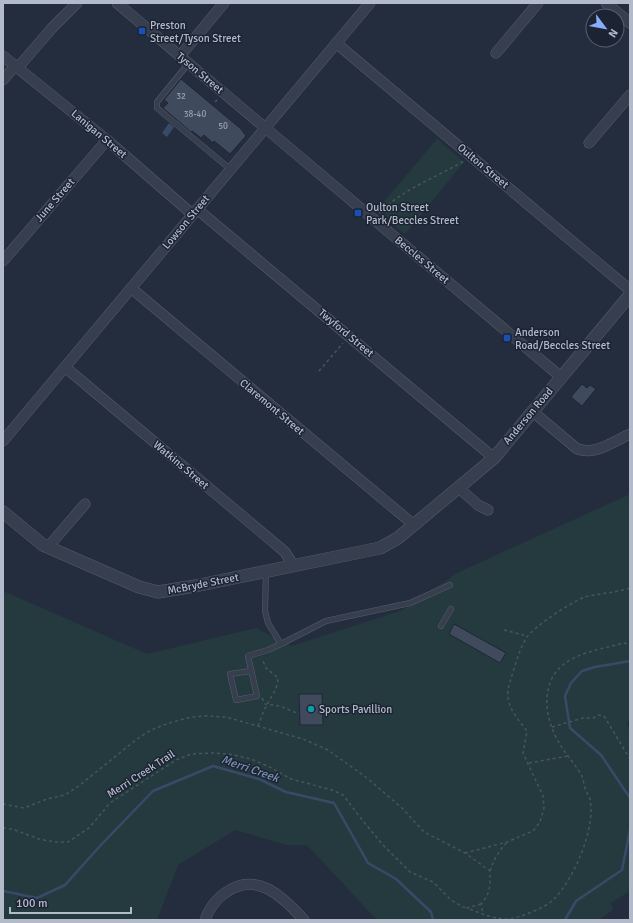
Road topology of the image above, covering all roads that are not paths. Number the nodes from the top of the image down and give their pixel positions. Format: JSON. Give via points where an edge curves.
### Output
{"nodes":[{"id":1,"x":77,"y":3,"type":"edge"},
{"id":2,"x":117,"y":3,"type":"edge"},
{"id":3,"x":224,"y":3,"type":"edge"},
{"id":4,"x":370,"y":3,"type":"edge"},
{"id":5,"x":538,"y":3,"type":"edge"},
{"id":6,"x":606,"y":3,"type":"edge"},
{"id":7,"x":630,"y":23,"type":"edge"},
{"id":8,"x":336,"y":43,"type":"junction"},
{"id":9,"x":496,"y":53,"type":"dead end"},
{"id":10,"x":3,"y":56,"type":"edge"},
{"id":11,"x":180,"y":56,"type":"junction"},
{"id":12,"x":188,"y":64,"type":"junction"},
{"id":13,"x":15,"y":66,"type":"junction"},
{"id":14,"x":3,"y":80,"type":"edge"},
{"id":15,"x":630,"y":95,"type":"edge"},
{"id":16,"x":265,"y":128,"type":"junction"},
{"id":17,"x":106,"y":140,"type":"junction"},
{"id":18,"x":589,"y":143,"type":"dead end"},
{"id":19,"x":230,"y":169,"type":"junction"},
{"id":20,"x":195,"y":212,"type":"junction"},
{"id":21,"x":3,"y":261,"type":"edge"},
{"id":22,"x":131,"y":288,"type":"junction"},
{"id":23,"x":630,"y":290,"type":"edge"},
{"id":24,"x":630,"y":295,"type":"edge"},
{"id":25,"x":65,"y":367,"type":"junction"},
{"id":26,"x":561,"y":377,"type":"junction"},
{"id":27,"x":532,"y":411,"type":"junction"},
{"id":28,"x":630,"y":434,"type":"edge"},
{"id":29,"x":3,"y":441,"type":"edge"},
{"id":30,"x":494,"y":458,"type":"junction"},
{"id":31,"x":458,"y":488,"type":"junction"},
{"id":32,"x":85,"y":504,"type":"dead end"},
{"id":33,"x":488,"y":510,"type":"dead end"},
{"id":34,"x":3,"y":512,"type":"edge"},
{"id":35,"x":414,"y":524,"type":"junction"},
{"id":36,"x":48,"y":547,"type":"junction"},
{"id":37,"x":293,"y":565,"type":"junction"},
{"id":38,"x":266,"y":571,"type":"junction"},
{"id":39,"x":450,"y":585,"type":"dead end"},
{"id":40,"x":451,"y":609,"type":"dead end"},
{"id":41,"x":441,"y":626,"type":"dead end"},
{"id":42,"x":281,"y":644,"type":"junction"},
{"id":43,"x":251,"y":671,"type":"junction"},
{"id":44,"x":205,"y":920,"type":"edge"},
{"id":45,"x":304,"y":920,"type":"edge"}],
"edges":[{"from":1,"to":13,"type":"street","via":[[21,64]]},
{"from":2,"to":11,"type":"street","name":"Tyson Street"},
{"from":3,"to":11,"type":"street"},
{"from":4,"to":8,"type":"street","name":"Lowson Street"},
{"from":5,"to":9,"type":"street"},
{"from":6,"to":7,"type":"street"},
{"from":8,"to":16,"type":"street","name":"Lowson Street"},
{"from":8,"to":23,"type":"street","name":"Oulton Street"},
{"from":10,"to":13,"type":"street","name":"Lanigan Street"},
{"from":11,"to":12,"type":"street","name":"Tyson Street"},
{"from":12,"to":16,"type":"street","name":"Tyson Street"},
{"from":12,"to":19,"type":"lane","via":[[157,102],[157,108]]},
{"from":13,"to":14,"type":"street"},
{"from":13,"to":17,"type":"street","name":"Lanigan Street"},
{"from":15,"to":18,"type":"street"},
{"from":16,"to":19,"type":"street","name":"Lowson Street"},
{"from":16,"to":26,"type":"street","name":"Beccles Street"},
{"from":17,"to":20,"type":"street","name":"Lanigan Street"},
{"from":17,"to":21,"type":"street","name":"June Street"},
{"from":19,"to":20,"type":"street","name":"Lowson Street"},
{"from":20,"to":22,"type":"street","name":"Lowson Street"},
{"from":20,"to":30,"type":"street","name":"Twyford Street","via":[[350,336]]},
{"from":22,"to":25,"type":"street","name":"Lowson Street"},
{"from":22,"to":35,"type":"street","name":"Claremont Street"},
{"from":24,"to":26,"type":"street","name":"Anderson Road"},
{"from":25,"to":29,"type":"street","name":"Lowson Street"},
{"from":25,"to":37,"type":"street","name":"Watkins Street","via":[[285,552]]},
{"from":26,"to":27,"type":"street","name":"Anderson Road"},
{"from":27,"to":28,"type":"street","via":[[576,448],[584,451],[595,450]]},
{"from":27,"to":30,"type":"street","name":"Anderson Road"},
{"from":30,"to":31,"type":"street","name":"Anderson Road"},
{"from":31,"to":33,"type":"street"},
{"from":31,"to":35,"type":"street","name":"Anderson Road"},
{"from":32,"to":36,"type":"street"},
{"from":34,"to":36,"type":"street","name":"McBryde Street","via":[[38,542]]},
{"from":35,"to":37,"type":"street","name":"McBryde Street","via":[[398,538],[380,548]]},
{"from":36,"to":38,"type":"street","name":"McBryde Street","via":[[139,587],[158,592]]},
{"from":37,"to":38,"type":"street","name":"McBryde Street"},
{"from":38,"to":42,"type":"lane","via":[[265,610],[268,623]]},
{"from":39,"to":42,"type":"lane","via":[[410,603],[326,621]]},
{"from":40,"to":41,"type":"lane"},
{"from":42,"to":43,"type":"lane","via":[[248,656]]},
{"from":43,"to":43,"type":"lane","via":[[257,696],[236,700],[230,674]]},
{"from":44,"to":45,"type":"street","via":[[222,895],[230,889],[251,884],[276,893]]}]}
